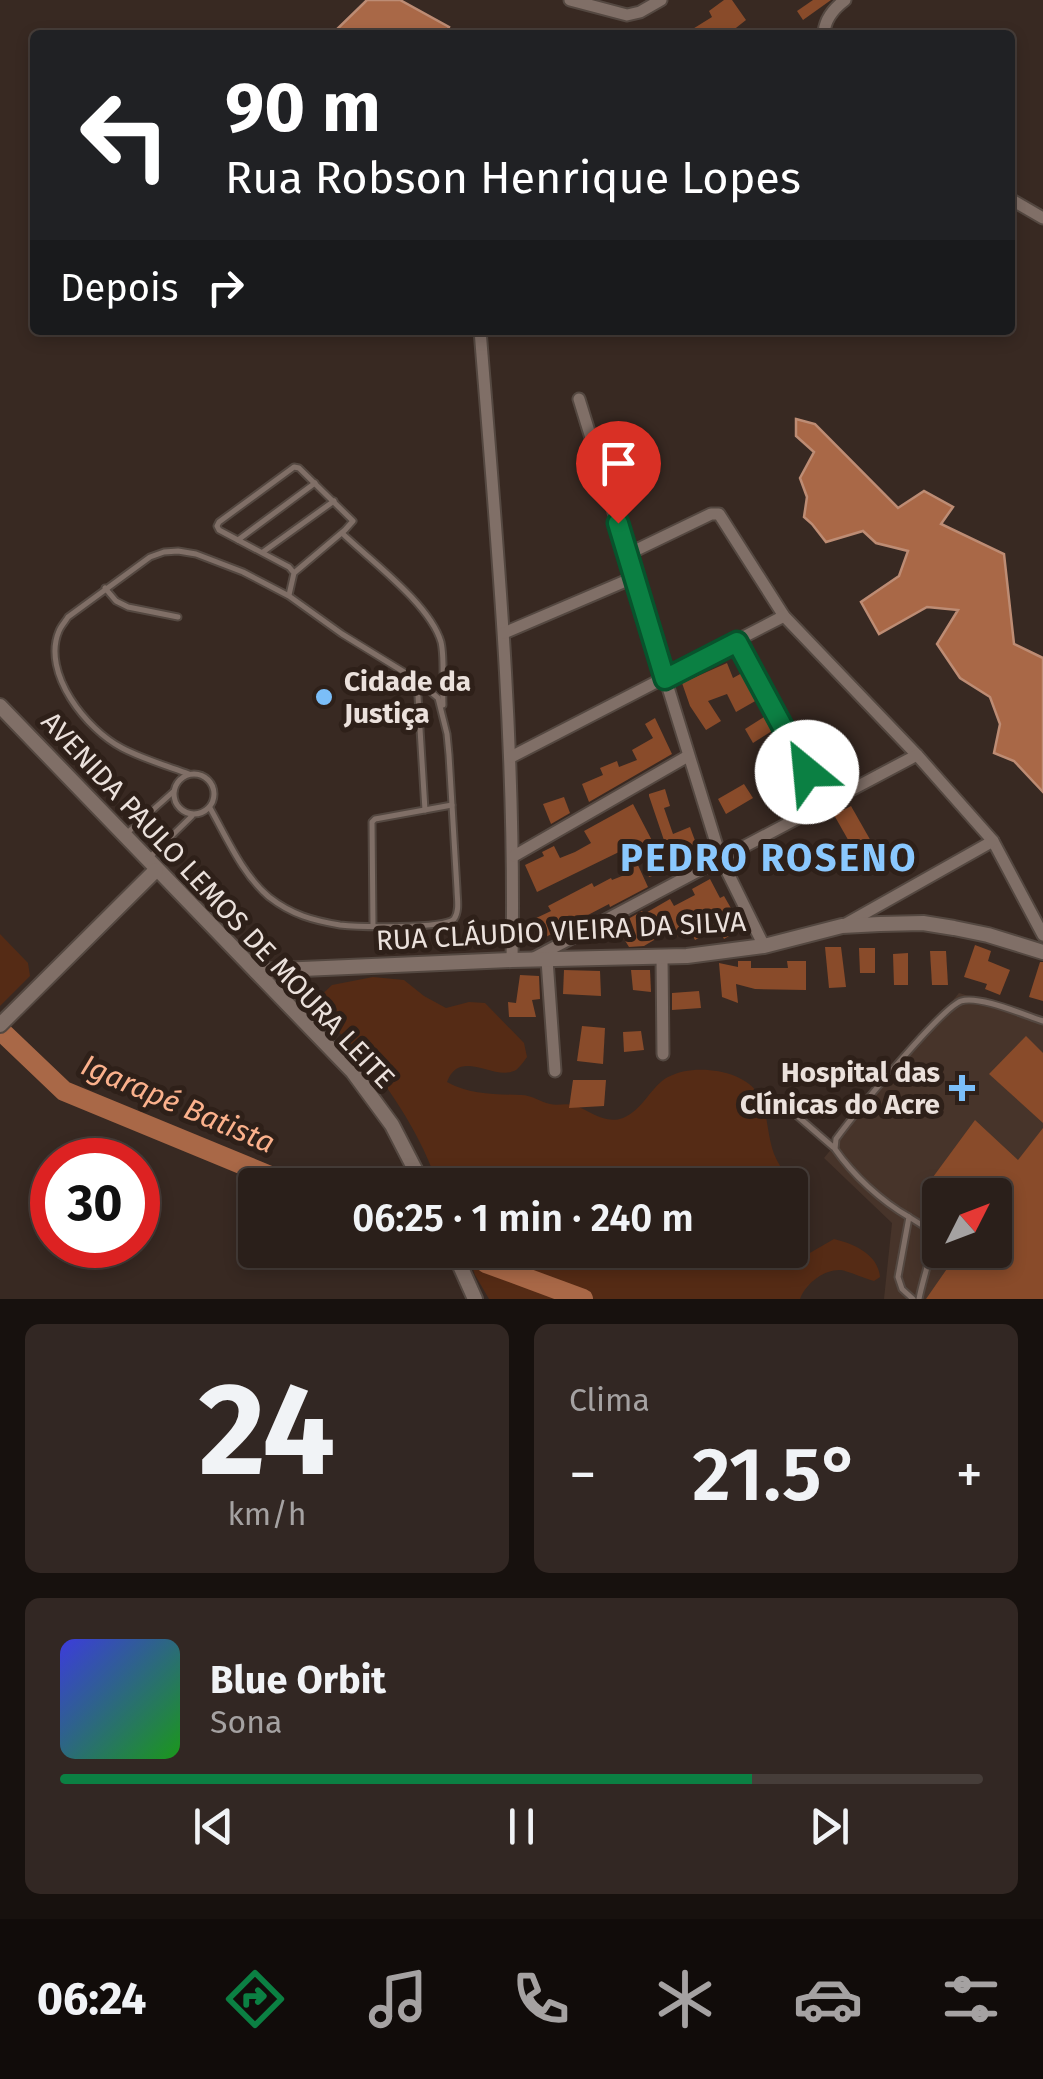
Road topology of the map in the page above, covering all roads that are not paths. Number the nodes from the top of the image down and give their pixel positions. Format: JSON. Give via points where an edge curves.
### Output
{"nodes":[{"id":1,"x":570,"y":0,"type":"edge"},
{"id":2,"x":660,"y":0,"type":"edge"},
{"id":3,"x":845,"y":0,"type":"edge"},
{"id":4,"x":825,"y":30,"type":"edge"},
{"id":5,"x":1015,"y":202,"type":"edge"},
{"id":6,"x":1043,"y":218,"type":"edge"},
{"id":7,"x":480,"y":335,"type":"edge"},
{"id":8,"x":579,"y":399,"type":"dead end"},
{"id":9,"x":315,"y":483,"type":"junction"},
{"id":10,"x":334,"y":501,"type":"junction"},
{"id":11,"x":342,"y":533,"type":"junction"},
{"id":12,"x":238,"y":540,"type":"junction"},
{"id":13,"x":262,"y":552,"type":"junction"},
{"id":14,"x":628,"y":554,"type":"junction"},
{"id":15,"x":294,"y":572,"type":"junction"},
{"id":16,"x":635,"y":577,"type":"junction"},
{"id":17,"x":105,"y":588,"type":"junction"},
{"id":18,"x":289,"y":596,"type":"junction"},
{"id":19,"x":784,"y":616,"type":"junction"},
{"id":20,"x":178,"y":617,"type":"dead end"},
{"id":21,"x":504,"y":633,"type":"junction"},
{"id":22,"x":737,"y":642,"type":"junction"},
{"id":23,"x":665,"y":679,"type":"junction"},
{"id":24,"x":417,"y":680,"type":"junction"},
{"id":25,"x":0,"y":706,"type":"edge"},
{"id":26,"x":443,"y":715,"type":"junction"},
{"id":27,"x":917,"y":755,"type":"junction"},
{"id":28,"x":511,"y":756,"type":"junction"},
{"id":29,"x":688,"y":756,"type":"junction"},
{"id":30,"x":189,"y":774,"type":"junction"},
{"id":31,"x":174,"y":791,"type":"junction"},
{"id":32,"x":824,"y":804,"type":"junction"},
{"id":33,"x":452,"y":805,"type":"junction"},
{"id":34,"x":210,"y":808,"type":"junction"},
{"id":35,"x":425,"y":810,"type":"junction"},
{"id":36,"x":194,"y":815,"type":"junction"},
{"id":37,"x":124,"y":835,"type":"junction"},
{"id":38,"x":993,"y":841,"type":"junction"},
{"id":39,"x":514,"y":856,"type":"junction"},
{"id":40,"x":721,"y":859,"type":"junction"},
{"id":41,"x":152,"y":864,"type":"junction"},
{"id":42,"x":373,"y":926,"type":"junction"},
{"id":43,"x":842,"y":926,"type":"junction"},
{"id":44,"x":1043,"y":935,"type":"edge"},
{"id":45,"x":764,"y":946,"type":"junction"},
{"id":46,"x":1043,"y":952,"type":"edge"},
{"id":47,"x":662,"y":957,"type":"junction"},
{"id":48,"x":512,"y":960,"type":"junction"},
{"id":49,"x":540,"y":960,"type":"junction"},
{"id":50,"x":256,"y":971,"type":"junction"},
{"id":51,"x":1043,"y":1021,"type":"edge"},
{"id":52,"x":0,"y":1025,"type":"edge"},
{"id":53,"x":663,"y":1054,"type":"dead end"},
{"id":54,"x":555,"y":1071,"type":"dead end"},
{"id":55,"x":780,"y":1100,"type":"dead end"},
{"id":56,"x":835,"y":1149,"type":"junction"},
{"id":57,"x":414,"y":1168,"type":"edge"},
{"id":58,"x":908,"y":1216,"type":"junction"},
{"id":59,"x":461,"y":1268,"type":"edge"},
{"id":60,"x":911,"y":1298,"type":"edge"},
{"id":61,"x":476,"y":1299,"type":"edge"}],
"edges":[{"from":1,"to":2,"type":"street","via":[[627,15]]},
{"from":3,"to":4,"type":"street","via":[[829,15]]},
{"from":5,"to":6,"type":"street"},
{"from":7,"to":21,"type":"street"},
{"from":8,"to":14,"type":"street"},
{"from":9,"to":10,"type":"lane"},
{"from":9,"to":12,"type":"lane"},
{"from":9,"to":12,"type":"lane","via":[[294,467],[219,522],[219,530]]},
{"from":10,"to":11,"type":"lane","via":[[353,521]]},
{"from":10,"to":13,"type":"lane"},
{"from":11,"to":15,"type":"lane"},
{"from":11,"to":26,"type":"lane","via":[[430,618],[442,644]]},
{"from":12,"to":13,"type":"lane"},
{"from":13,"to":15,"type":"lane"},
{"from":14,"to":16,"type":"street"},
{"from":14,"to":19,"type":"street","via":[[720,514]]},
{"from":15,"to":18,"type":"lane"},
{"from":16,"to":21,"type":"street"},
{"from":16,"to":23,"type":"street"},
{"from":17,"to":18,"type":"lane","via":[[150,557],[178,551]]},
{"from":17,"to":20,"type":"lane","via":[[128,607]]},
{"from":17,"to":30,"type":"lane","via":[[59,631],[63,684],[102,735]]},
{"from":18,"to":24,"type":"lane"},
{"from":19,"to":22,"type":"street"},
{"from":19,"to":27,"type":"street"},
{"from":21,"to":28,"type":"street"},
{"from":22,"to":23,"type":"street"},
{"from":22,"to":32,"type":"street"},
{"from":23,"to":28,"type":"street"},
{"from":23,"to":29,"type":"street"},
{"from":24,"to":26,"type":"lane","via":[[438,698]]},
{"from":24,"to":35,"type":"lane"},
{"from":25,"to":37,"type":"street","name":"AVENIDA PAULO LEMOS DE MOURA LEITE"},
{"from":26,"to":33,"type":"lane"},
{"from":27,"to":32,"type":"street"},
{"from":27,"to":38,"type":"street"},
{"from":28,"to":39,"type":"street"},
{"from":29,"to":39,"type":"street"},
{"from":29,"to":40,"type":"street"},
{"from":30,"to":31,"type":"lane"},
{"from":30,"to":34,"type":"lane","via":[[213,786]]},
{"from":31,"to":36,"type":"lane","via":[[178,807]]},
{"from":31,"to":37,"type":"lane"},
{"from":32,"to":40,"type":"street"},
{"from":33,"to":35,"type":"lane"},
{"from":33,"to":42,"type":"lane","via":[[454,919]]},
{"from":34,"to":36,"type":"lane"},
{"from":34,"to":42,"type":"lane","via":[[270,898],[302,916]]},
{"from":35,"to":42,"type":"lane","via":[[370,825]]},
{"from":36,"to":41,"type":"lane"},
{"from":37,"to":41,"type":"street","name":"AVENIDA PAULO LEMOS DE MOURA LEITE"},
{"from":38,"to":43,"type":"street"},
{"from":38,"to":44,"type":"street"},
{"from":39,"to":48,"type":"street"},
{"from":40,"to":45,"type":"street"},
{"from":40,"to":49,"type":"street"},
{"from":41,"to":50,"type":"street","name":"AVENIDA PAULO LEMOS DE MOURA LEITE"},
{"from":41,"to":52,"type":"street"},
{"from":43,"to":45,"type":"street","name":"RUA CLÁUDIO VIEIRA DA SILVA"},
{"from":43,"to":46,"type":"street","name":"RUA CLÁUDIO VIEIRA DA SILVA","via":[[924,923]]},
{"from":45,"to":47,"type":"street","name":"RUA CLÁUDIO VIEIRA DA SILVA"},
{"from":47,"to":49,"type":"street","name":"RUA CLÁUDIO VIEIRA DA SILVA"},
{"from":47,"to":53,"type":"street"},
{"from":48,"to":49,"type":"street","name":"RUA CLÁUDIO VIEIRA DA SILVA"},
{"from":48,"to":50,"type":"street","name":"RUA CLÁUDIO VIEIRA DA SILVA"},
{"from":49,"to":54,"type":"street"},
{"from":50,"to":57,"type":"street","name":"AVENIDA PAULO LEMOS DE MOURA LEITE","via":[[371,1094]]},
{"from":51,"to":56,"type":"lane","via":[[975,1000],[959,1002],[846,1126]]},
{"from":55,"to":56,"type":"lane"},
{"from":56,"to":58,"type":"lane"},
{"from":58,"to":60,"type":"lane","via":[[898,1277]]},
{"from":58,"to":60,"type":"lane","via":[[933,1232]]},
{"from":59,"to":61,"type":"street"}]}
